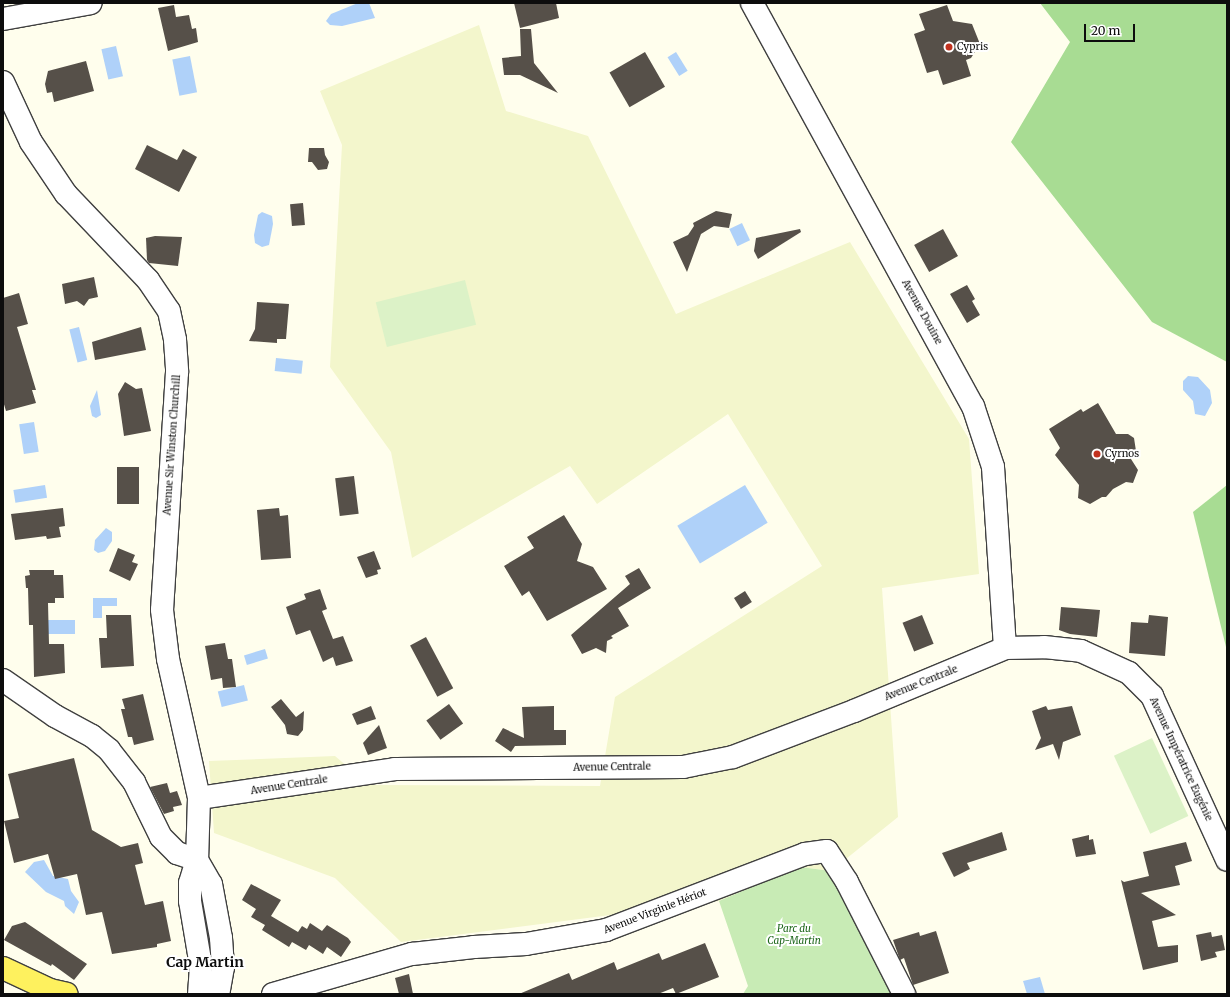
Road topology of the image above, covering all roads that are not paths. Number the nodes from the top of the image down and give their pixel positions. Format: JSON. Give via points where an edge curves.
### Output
{"nodes":[{"id":1,"x":91,"y":3,"type":"edge"},
{"id":2,"x":752,"y":3,"type":"edge"},
{"id":3,"x":3,"y":19,"type":"edge"},
{"id":4,"x":3,"y":82,"type":"edge"},
{"id":5,"x":1005,"y":648,"type":"junction"},
{"id":6,"x":3,"y":680,"type":"edge"},
{"id":7,"x":199,"y":798,"type":"junction"},
{"id":8,"x":197,"y":860,"type":"junction"},
{"id":9,"x":1227,"y":860,"type":"edge"},
{"id":10,"x":3,"y":968,"type":"edge"},
{"id":11,"x":67,"y":994,"type":"edge"},
{"id":12,"x":199,"y":994,"type":"edge"},
{"id":13,"x":218,"y":994,"type":"edge"},
{"id":14,"x":273,"y":994,"type":"edge"},
{"id":15,"x":904,"y":994,"type":"edge"}],
"edges":[{"from":1,"to":3,"type":"street"},
{"from":2,"to":5,"type":"street","name":"Avenue Douine","via":[[973,406],[993,467]]},
{"from":4,"to":7,"type":"street","name":"Avenue Sir Winston Churchill","via":[[31,142],[66,194],[148,280],[168,312],[175,340],[177,372],[163,571],[162,624]]},
{"from":5,"to":7,"type":"street","name":"Avenue Centrale","via":[[854,711],[733,757],[683,766],[395,768]]},
{"from":5,"to":9,"type":"street","name":"Avenue Impératrice Eugénie","via":[[1044,647],[1081,650],[1129,673],[1152,696]]},
{"from":6,"to":8,"type":"street","via":[[55,716],[92,736],[109,750],[134,782],[161,837],[177,853]]},
{"from":7,"to":8,"type":"street","name":"Avenue Sir Winston Churchill"},
{"from":8,"to":12,"type":"street","name":"Avenue Sir Winston Churchill","via":[[190,883],[190,901],[200,959]]},
{"from":8,"to":13,"type":"street","via":[[210,884],[221,938],[223,967]]},
{"from":10,"to":11,"type":"main road","via":[[50,990]]},
{"from":14,"to":15,"type":"street","name":"Avenue Virginie Hériot","via":[[412,954],[474,946],[526,944],[606,930],[805,854],[828,851],[847,882]]}]}
